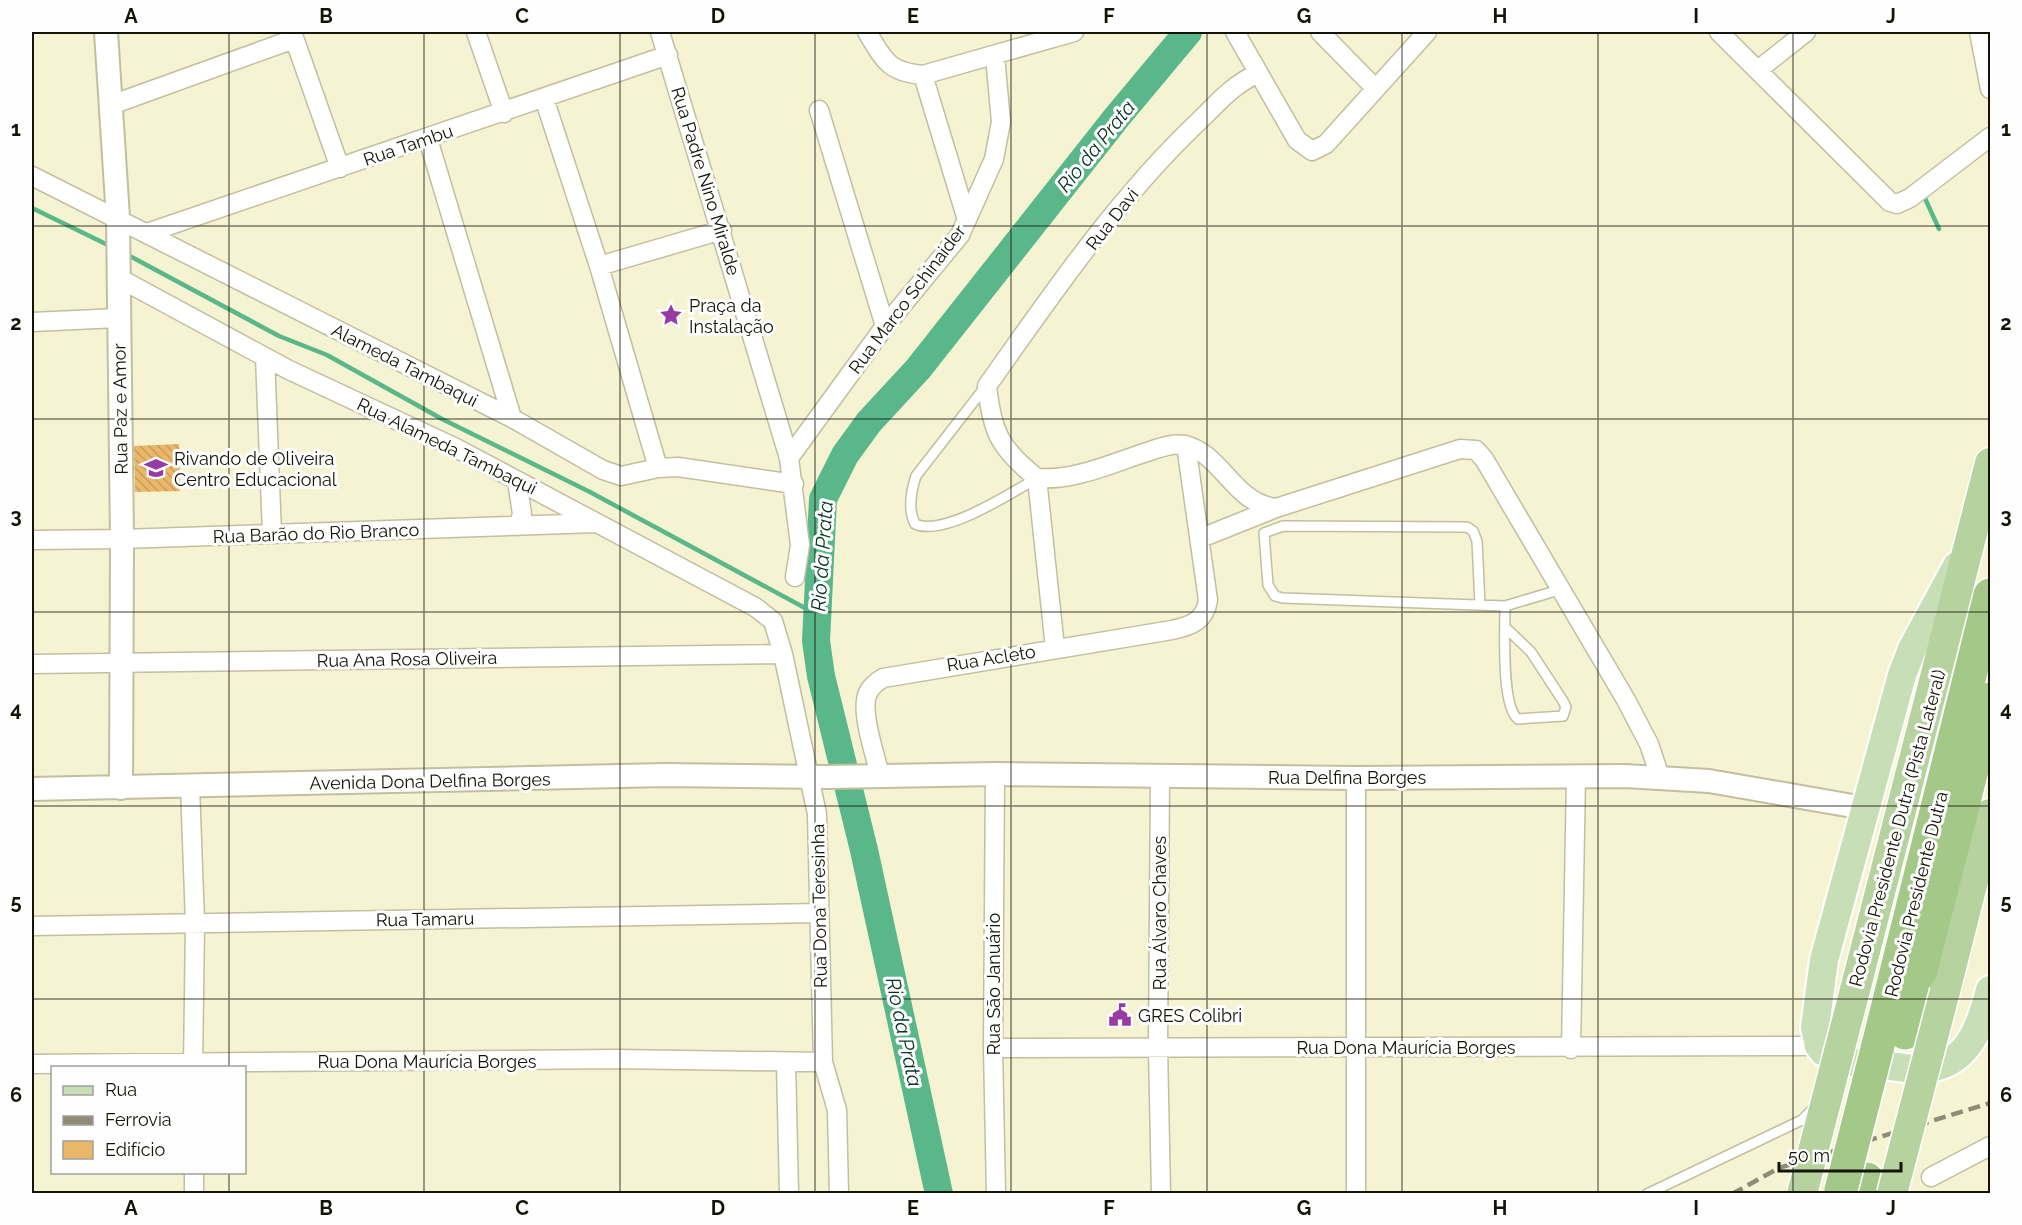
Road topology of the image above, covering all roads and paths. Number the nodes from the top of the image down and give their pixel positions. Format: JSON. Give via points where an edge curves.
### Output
{"nodes":[{"id":1,"x":106,"y":32,"type":"edge"},
{"id":2,"x":476,"y":32,"type":"edge"},
{"id":3,"x":660,"y":32,"type":"edge"},
{"id":4,"x":867,"y":32,"type":"edge"},
{"id":5,"x":1074,"y":32,"type":"edge"},
{"id":6,"x":1235,"y":32,"type":"edge"},
{"id":7,"x":1320,"y":32,"type":"edge"},
{"id":8,"x":1427,"y":32,"type":"edge"},
{"id":9,"x":1719,"y":32,"type":"edge"},
{"id":10,"x":1806,"y":32,"type":"edge"},
{"id":11,"x":1979,"y":32,"type":"edge"},
{"id":12,"x":293,"y":35,"type":"edge"},
{"id":13,"x":1040,"y":36,"type":"edge"},
{"id":14,"x":668,"y":55,"type":"junction"},
{"id":15,"x":995,"y":56,"type":"junction"},
{"id":16,"x":1758,"y":70,"type":"junction"},
{"id":17,"x":1258,"y":73,"type":"junction"},
{"id":18,"x":923,"y":75,"type":"junction"},
{"id":19,"x":1375,"y":88,"type":"junction"},
{"id":20,"x":1990,"y":89,"type":"edge"},
{"id":21,"x":544,"y":99,"type":"junction"},
{"id":22,"x":111,"y":105,"type":"junction"},
{"id":23,"x":819,"y":110,"type":"dead end"},
{"id":24,"x":504,"y":113,"type":"junction"},
{"id":25,"x":1990,"y":137,"type":"edge"},
{"id":26,"x":428,"y":139,"type":"junction"},
{"id":27,"x":340,"y":168,"type":"junction"},
{"id":28,"x":32,"y":176,"type":"edge"},
{"id":29,"x":967,"y":220,"type":"junction"},
{"id":30,"x":118,"y":226,"type":"junction"},
{"id":31,"x":722,"y":230,"type":"junction"},
{"id":32,"x":147,"y":233,"type":"junction"},
{"id":33,"x":599,"y":266,"type":"junction"},
{"id":34,"x":118,"y":270,"type":"junction"},
{"id":35,"x":118,"y":318,"type":"junction"},
{"id":36,"x":32,"y":322,"type":"edge"},
{"id":37,"x":885,"y":326,"type":"junction"},
{"id":38,"x":265,"y":357,"type":"junction"},
{"id":39,"x":987,"y":386,"type":"junction"},
{"id":40,"x":512,"y":418,"type":"junction"},
{"id":41,"x":1186,"y":446,"type":"junction"},
{"id":42,"x":789,"y":458,"type":"junction"},
{"id":43,"x":1990,"y":463,"type":"edge"},
{"id":44,"x":658,"y":468,"type":"junction"},
{"id":45,"x":1037,"y":478,"type":"junction"},
{"id":46,"x":517,"y":481,"type":"junction"},
{"id":47,"x":794,"y":484,"type":"junction"},
{"id":48,"x":1276,"y":508,"type":"junction"},
{"id":49,"x":600,"y":523,"type":"junction"},
{"id":50,"x":518,"y":526,"type":"junction"},
{"id":51,"x":272,"y":534,"type":"junction"},
{"id":52,"x":1201,"y":538,"type":"junction"},
{"id":53,"x":1972,"y":538,"type":"junction"},
{"id":54,"x":122,"y":539,"type":"junction"},
{"id":55,"x":32,"y":540,"type":"edge"},
{"id":56,"x":795,"y":577,"type":"dead end"},
{"id":57,"x":1559,"y":590,"type":"junction"},
{"id":58,"x":1990,"y":595,"type":"edge"},
{"id":59,"x":1480,"y":604,"type":"junction"},
{"id":60,"x":1505,"y":606,"type":"junction"},
{"id":61,"x":773,"y":621,"type":"joint"},
{"id":62,"x":1505,"y":627,"type":"junction"},
{"id":63,"x":1055,"y":648,"type":"junction"},
{"id":64,"x":783,"y":654,"type":"junction"},
{"id":65,"x":120,"y":662,"type":"junction"},
{"id":66,"x":32,"y":664,"type":"edge"},
{"id":67,"x":1990,"y":699,"type":"edge"},
{"id":68,"x":995,"y":774,"type":"junction"},
{"id":69,"x":819,"y":776,"type":"junction"},
{"id":70,"x":873,"y":776,"type":"junction"},
{"id":71,"x":1160,"y":776,"type":"junction"},
{"id":72,"x":1576,"y":776,"type":"junction"},
{"id":73,"x":1660,"y":777,"type":"junction"},
{"id":74,"x":1356,"y":778,"type":"junction"},
{"id":75,"x":190,"y":786,"type":"junction"},
{"id":76,"x":121,"y":788,"type":"junction"},
{"id":77,"x":32,"y":789,"type":"edge"},
{"id":78,"x":1864,"y":808,"type":"junction"},
{"id":79,"x":1990,"y":814,"type":"edge"},
{"id":80,"x":818,"y":913,"type":"junction"},
{"id":81,"x":195,"y":923,"type":"junction"},
{"id":82,"x":32,"y":926,"type":"edge"},
{"id":83,"x":1990,"y":990,"type":"edge"},
{"id":84,"x":1819,"y":1046,"type":"junction"},
{"id":85,"x":1158,"y":1047,"type":"junction"},
{"id":86,"x":1354,"y":1047,"type":"junction"},
{"id":87,"x":993,"y":1048,"type":"junction"},
{"id":88,"x":1571,"y":1049,"type":"junction"},
{"id":89,"x":1889,"y":1049,"type":"junction"},
{"id":90,"x":1845,"y":1060,"type":"junction"},
{"id":91,"x":823,"y":1062,"type":"junction"},
{"id":92,"x":786,"y":1063,"type":"junction"},
{"id":93,"x":32,"y":1064,"type":"edge"},
{"id":94,"x":193,"y":1065,"type":"edge"},
{"id":95,"x":1990,"y":1146,"type":"edge"},
{"id":96,"x":194,"y":1174,"type":"edge"},
{"id":97,"x":1931,"y":1176,"type":"dead end"},
{"id":98,"x":1860,"y":1190,"type":"edge"},
{"id":99,"x":194,"y":1194,"type":"edge"},
{"id":100,"x":789,"y":1194,"type":"edge"},
{"id":101,"x":839,"y":1194,"type":"edge"},
{"id":102,"x":996,"y":1194,"type":"edge"},
{"id":103,"x":1161,"y":1194,"type":"edge"},
{"id":104,"x":1356,"y":1194,"type":"edge"},
{"id":105,"x":1647,"y":1194,"type":"edge"},
{"id":106,"x":1802,"y":1194,"type":"edge"}],
"edges":[{"from":1,"to":22,"type":"street","name":"Rua Paz e Amor"},
{"from":2,"to":24,"type":"street"},
{"from":3,"to":14,"type":"street","name":"Rua Padre Nino Miralde"},
{"from":4,"to":18,"type":"street","via":[[891,67]]},
{"from":5,"to":13,"type":"street"},
{"from":6,"to":17,"type":"street"},
{"from":7,"to":19,"type":"street"},
{"from":8,"to":19,"type":"street"},
{"from":9,"to":16,"type":"street"},
{"from":10,"to":16,"type":"street"},
{"from":11,"to":20,"type":"street"},
{"from":12,"to":22,"type":"street"},
{"from":12,"to":27,"type":"street"},
{"from":13,"to":15,"type":"street"},
{"from":14,"to":21,"type":"street","name":"Rua Tambu"},
{"from":14,"to":31,"type":"street","name":"Rua Padre Nino Miralde"},
{"from":15,"to":18,"type":"street"},
{"from":15,"to":29,"type":"street","name":"Rua Marco Schinaider","via":[[1001,104],[999,131],[994,159]]},
{"from":16,"to":25,"type":"street","via":[[1893,203],[1910,198]]},
{"from":17,"to":19,"type":"street","via":[[1297,140],[1312,151],[1326,144]]},
{"from":17,"to":39,"type":"street","name":"Rua Davi","via":[[1232,87],[1162,156]]},
{"from":18,"to":29,"type":"street"},
{"from":21,"to":24,"type":"street","name":"Rua Tambu"},
{"from":21,"to":33,"type":"street"},
{"from":22,"to":30,"type":"street","name":"Rua Paz e Amor"},
{"from":23,"to":37,"type":"street"},
{"from":24,"to":26,"type":"street","name":"Rua Tambu"},
{"from":26,"to":27,"type":"street","name":"Rua Tambu"},
{"from":26,"to":40,"type":"street"},
{"from":27,"to":32,"type":"street","name":"Rua Tambu"},
{"from":28,"to":30,"type":"street","name":"Alameda Tambaqui"},
{"from":29,"to":37,"type":"street","name":"Rua Marco Schinaider","via":[[944,256]]},
{"from":30,"to":32,"type":"street","name":"Alameda Tambaqui"},
{"from":30,"to":34,"type":"street","name":"Rua Paz e Amor"},
{"from":31,"to":33,"type":"street"},
{"from":31,"to":42,"type":"street","name":"Rua Padre Nino Miralde"},
{"from":32,"to":40,"type":"street","name":"Alameda Tambaqui"},
{"from":33,"to":44,"type":"street"},
{"from":34,"to":35,"type":"street","name":"Rua Paz e Amor"},
{"from":34,"to":38,"type":"street","name":"Rua Alameda Tambaqui"},
{"from":35,"to":36,"type":"street"},
{"from":35,"to":54,"type":"street","name":"Rua Paz e Amor"},
{"from":37,"to":42,"type":"street","name":"Rua Marco Schinaider"},
{"from":38,"to":46,"type":"street","name":"Rua Alameda Tambaqui"},
{"from":38,"to":51,"type":"street"},
{"from":39,"to":45,"type":"street","via":[[993,424],[1001,443],[1015,461]]},
{"from":39,"to":45,"type":"lane","name":"Rua Davi","via":[[916,476],[911,517],[923,528],[961,518]]},
{"from":40,"to":44,"type":"street","name":"Alameda Tambaqui","via":[[603,470],[621,476]]},
{"from":41,"to":45,"type":"street","name":"Rua Davi","via":[[1166,446],[1073,475]]},
{"from":41,"to":48,"type":"street","via":[[1209,459],[1255,502]]},
{"from":41,"to":52,"type":"street"},
{"from":42,"to":47,"type":"street","name":"Rua Padre Nino Miralde"},
{"from":43,"to":53,"type":"highway","name":"Rodovia Presidente Dutra (Pista Lateral)"},
{"from":44,"to":47,"type":"street","name":"Alameda Tambaqui","via":[[700,469]]},
{"from":45,"to":63,"type":"street"},
{"from":46,"to":49,"type":"street","name":"Rua Alameda Tambaqui"},
{"from":46,"to":50,"type":"street","via":[[522,514]]},
{"from":47,"to":56,"type":"street","name":"Rua Padre Nino Miralde","via":[[800,545]]},
{"from":48,"to":52,"type":"street"},
{"from":48,"to":57,"type":"street","via":[[1460,449],[1476,450]]},
{"from":49,"to":50,"type":"street","name":"Rua Barão do Rio Branco"},
{"from":49,"to":61,"type":"street","name":"Rua Alameda Tambaqui","via":[[755,607]]},
{"from":50,"to":51,"type":"street","name":"Rua Barão do Rio Branco"},
{"from":51,"to":54,"type":"street","name":"Rua Barão do Rio Branco"},
{"from":52,"to":63,"type":"street","name":"Rua Acleto","via":[[1209,600],[1202,618],[1172,630]]},
{"from":53,"to":78,"type":"main road","via":[[1906,661]]},
{"from":53,"to":106,"type":"highway","name":"Rodovia Presidente Dutra (Pista Lateral)","bridge":true},
{"from":54,"to":55,"type":"street","name":"Rua Barão do Rio Branco"},
{"from":54,"to":65,"type":"street","name":"Rua Paz e Amor"},
{"from":57,"to":60,"type":"lane"},
{"from":57,"to":73,"type":"street","via":[[1636,717]]},
{"from":58,"to":89,"type":"highway","name":"Rodovia Presidente Dutra"},
{"from":59,"to":59,"type":"lane","via":[[1275,596],[1268,585],[1264,533],[1283,526],[1467,527],[1477,541]]},
{"from":59,"to":60,"type":"lane"},
{"from":60,"to":62,"type":"lane"},
{"from":61,"to":64,"type":"street","name":"Rua Dona Teresinha"},
{"from":62,"to":62,"type":"lane","via":[[1507,684],[1513,715],[1521,720],[1563,717],[1563,701],[1531,652]]},
{"from":63,"to":70,"type":"street","name":"Rua Acleto","via":[[883,678],[868,691],[866,699]]},
{"from":64,"to":65,"type":"street","name":"Rua Ana Rosa Oliveira"},
{"from":64,"to":69,"type":"street","name":"Rua Dona Teresinha"},
{"from":65,"to":66,"type":"street","name":"Rua Ana Rosa Oliveira"},
{"from":65,"to":76,"type":"street","name":"Rua Paz e Amor"},
{"from":67,"to":89,"type":"highway","name":"Rodovia Presidente Dutra"},
{"from":68,"to":70,"type":"street","name":"Rua Delfina Borges"},
{"from":68,"to":71,"type":"street","name":"Rua Delfina Borges"},
{"from":68,"to":87,"type":"street","name":"Rua Sāo Januário"},
{"from":69,"to":70,"type":"street","name":"Rua Delfina Borges"},
{"from":69,"to":75,"type":"street","name":"Avenida Dona Delfina Borges","via":[[665,775]]},
{"from":69,"to":80,"type":"street","name":"Rua Dona Teresinha"},
{"from":71,"to":74,"type":"street","name":"Rua Delfina Borges"},
{"from":71,"to":85,"type":"street","name":"Rua Álvaro Chaves"},
{"from":72,"to":73,"type":"street","name":"Rua Delfina Borges"},
{"from":72,"to":74,"type":"street","name":"Rua Delfina Borges"},
{"from":72,"to":88,"type":"street"},
{"from":73,"to":78,"type":"street","name":"Rua Delfina Borges","via":[[1709,781]]},
{"from":74,"to":86,"type":"street"},
{"from":75,"to":76,"type":"street","name":"Avenida Dona Delfina Borges"},
{"from":75,"to":81,"type":"street"},
{"from":76,"to":77,"type":"street","name":"Avenida Dona Delfina Borges"},
{"from":78,"to":84,"type":"main road","via":[[1824,960],[1815,1027]]},
{"from":79,"to":98,"type":"highway","bridge":true,"via":[[1945,991]]},
{"from":80,"to":81,"type":"street","name":"Rua Tamaru"},
{"from":80,"to":91,"type":"street","name":"Rua Dona Teresinha"},
{"from":81,"to":82,"type":"street","name":"Rua Tamaru"},
{"from":81,"to":94,"type":"street"},
{"from":83,"to":90,"type":"main road","via":[[1976,1035],[1955,1057],[1926,1068]]},
{"from":84,"to":88,"type":"street","name":"Rua Dona Maurícia Borges"},
{"from":84,"to":90,"type":"main road"},
{"from":85,"to":86,"type":"street","name":"Rua Dona Maurícia Borges"},
{"from":85,"to":87,"type":"street","name":"Rua Dona Maurícia Borges"},
{"from":85,"to":103,"type":"street","name":"Rua Álvaro Chaves"},
{"from":86,"to":88,"type":"street","name":"Rua Dona Maurícia Borges"},
{"from":86,"to":104,"type":"street"},
{"from":87,"to":102,"type":"street","name":"Rua Sāo Januário"},
{"from":89,"to":98,"type":"highway","name":"Rodovia Presidente Dutra","bridge":true},
{"from":90,"to":105,"type":"lane","via":[[1802,1120]]},
{"from":91,"to":92,"type":"street","name":"Rua Dona Maurícia Borges"},
{"from":91,"to":101,"type":"street","name":"Rua Dona Teresinha","via":[[837,1110]]},
{"from":92,"to":94,"type":"street","name":"Rua Dona Maurícia Borges","via":[[616,1059]]},
{"from":92,"to":100,"type":"street"},
{"from":93,"to":94,"type":"street","name":"Rua Dona Maurícia Borges"},
{"from":95,"to":97,"type":"street"},
{"from":96,"to":99,"type":"street"}]}
